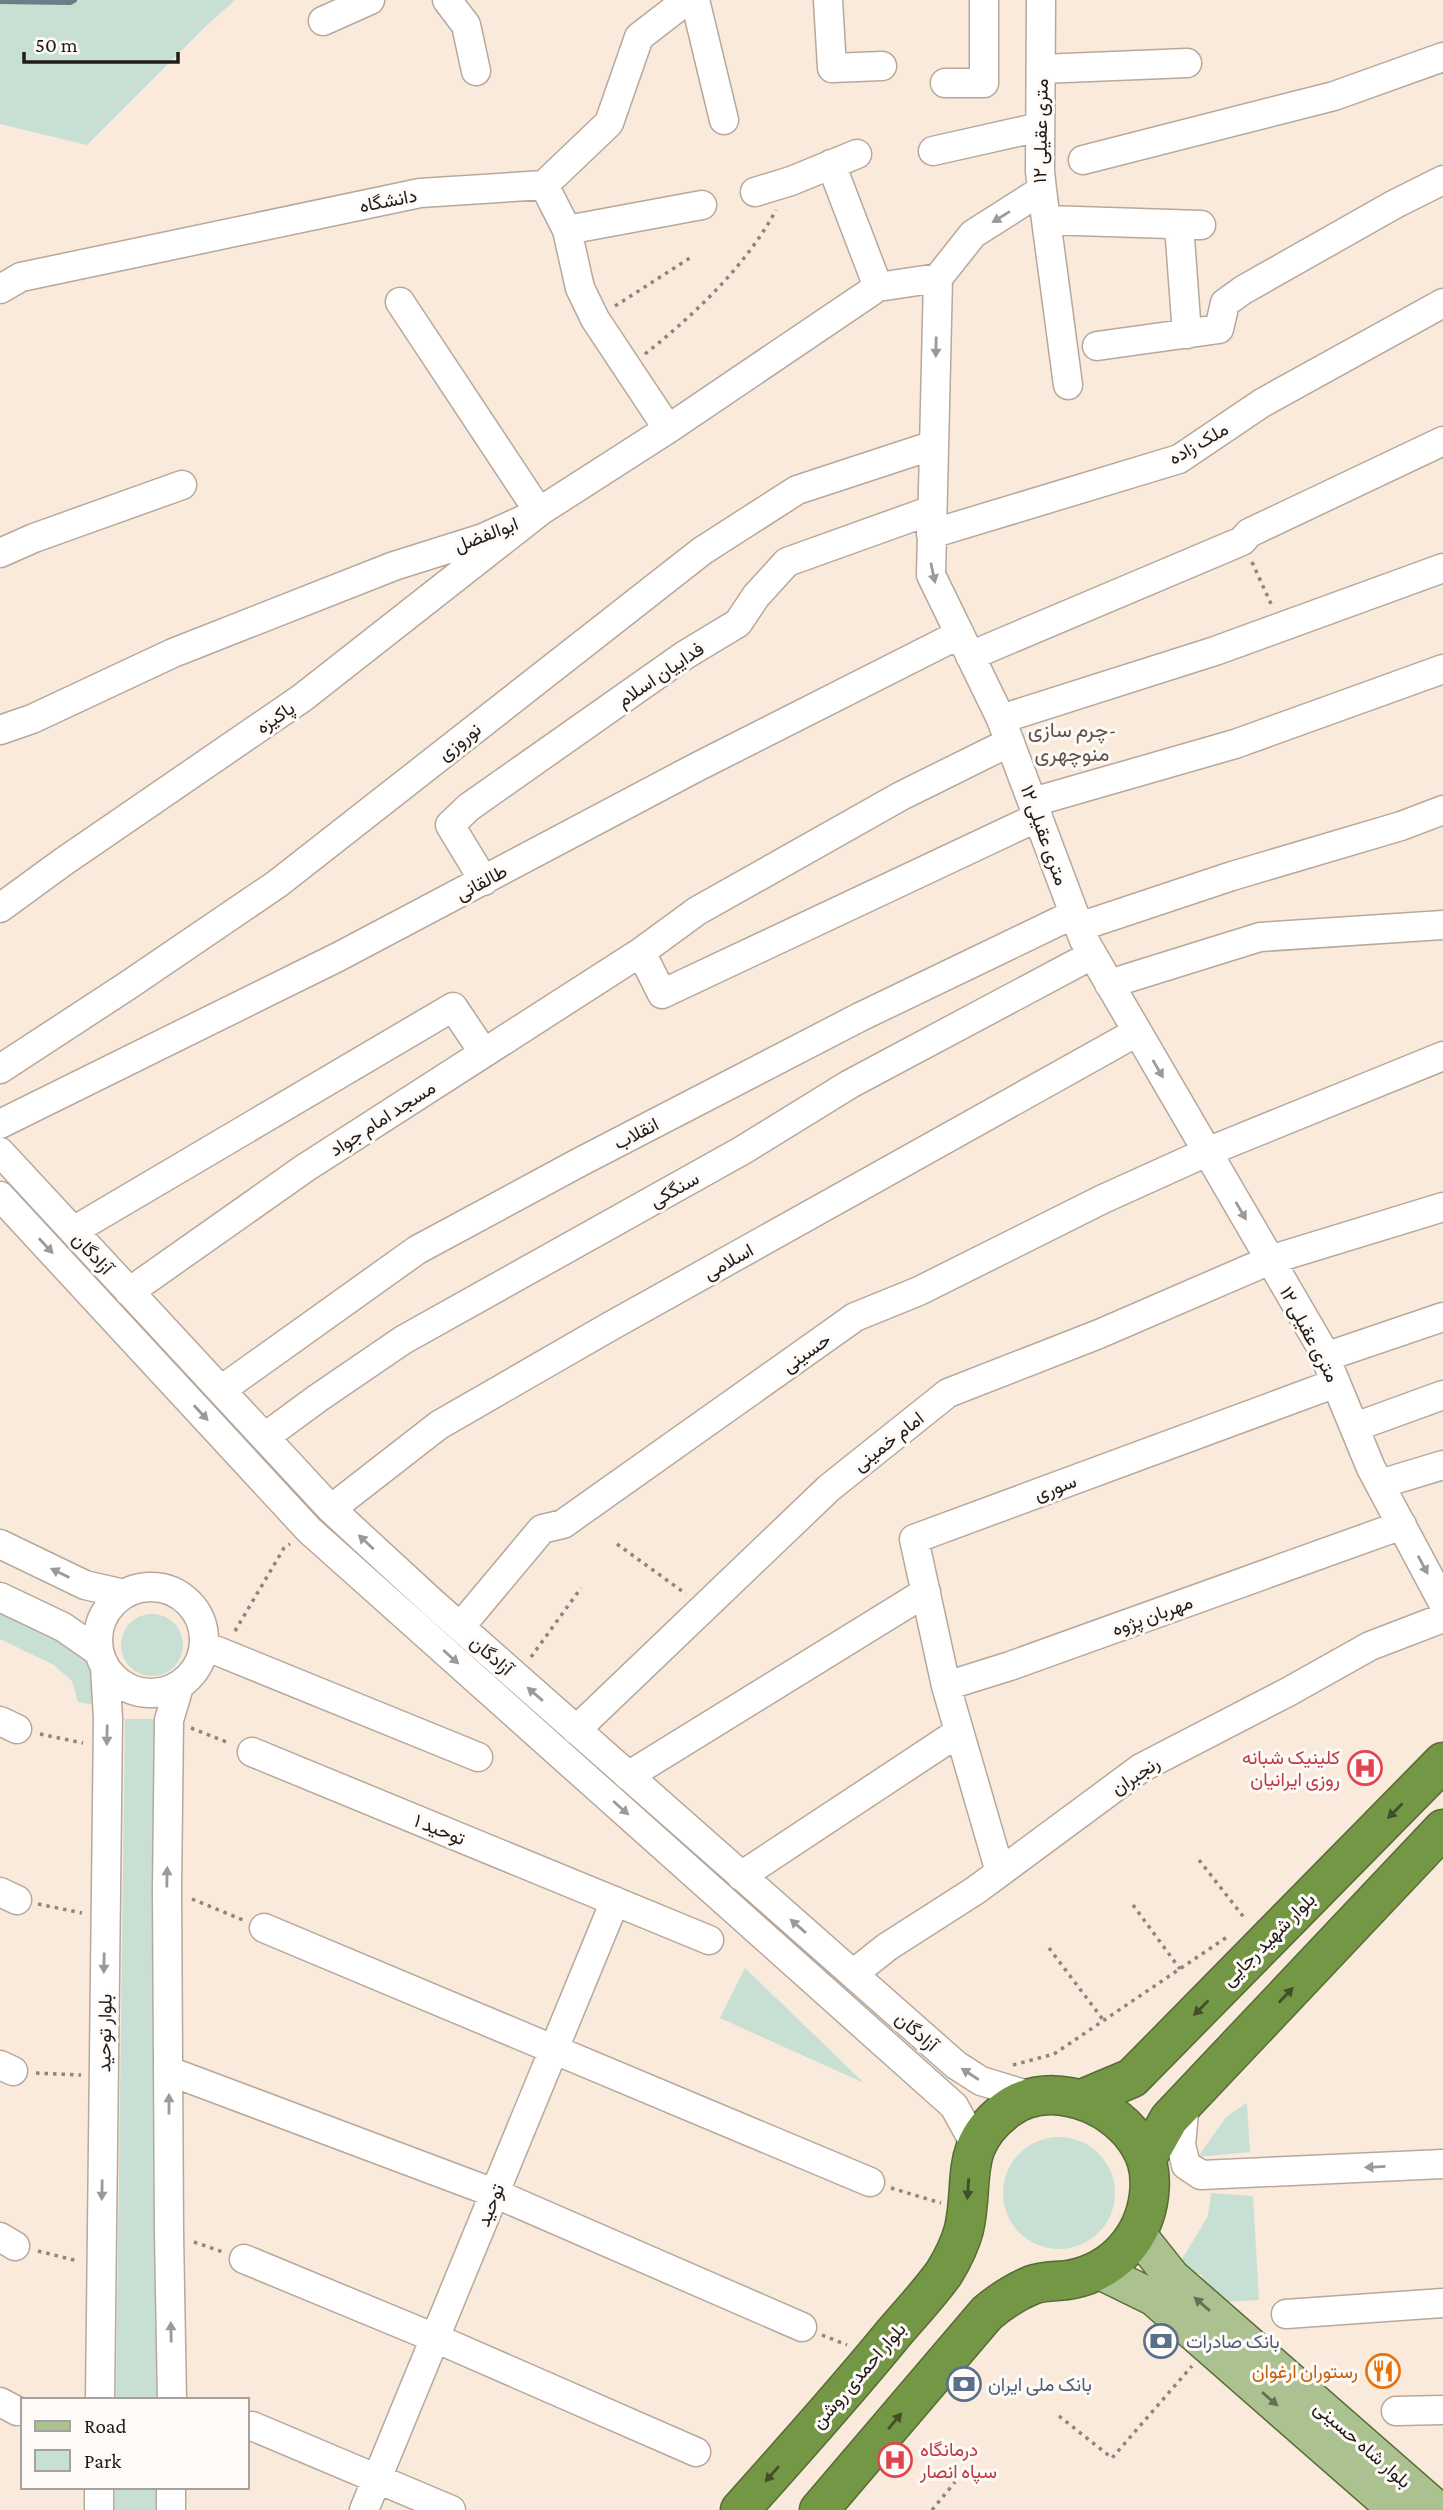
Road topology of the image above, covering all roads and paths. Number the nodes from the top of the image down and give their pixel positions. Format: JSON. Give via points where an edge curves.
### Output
{"nodes":[{"id":1,"x":370,"y":0,"type":"edge"},
{"id":2,"x":447,"y":0,"type":"edge"},
{"id":3,"x":687,"y":0,"type":"edge"},
{"id":4,"x":695,"y":0,"type":"edge"},
{"id":5,"x":828,"y":0,"type":"edge"},
{"id":6,"x":985,"y":0,"type":"edge"},
{"id":7,"x":1041,"y":0,"type":"edge"},
{"id":8,"x":323,"y":21,"type":"dead end"},
{"id":9,"x":1443,"y":57,"type":"edge"},
{"id":10,"x":1187,"y":64,"type":"dead end"},
{"id":11,"x":883,"y":66,"type":"dead end"},
{"id":12,"x":1041,"y":69,"type":"junction"},
{"id":13,"x":477,"y":71,"type":"dead end"},
{"id":14,"x":945,"y":83,"type":"dead end"},
{"id":15,"x":724,"y":120,"type":"dead end"},
{"id":16,"x":1040,"y":127,"type":"junction"},
{"id":17,"x":933,"y":151,"type":"dead end"},
{"id":18,"x":1083,"y":160,"type":"dead end"},
{"id":19,"x":1443,"y":180,"type":"edge"},
{"id":20,"x":791,"y":181,"type":"junction"},
{"id":21,"x":544,"y":185,"type":"junction"},
{"id":22,"x":1042,"y":190,"type":"junction"},
{"id":23,"x":755,"y":192,"type":"dead end"},
{"id":24,"x":702,"y":205,"type":"dead end"},
{"id":25,"x":1046,"y":220,"type":"junction"},
{"id":26,"x":567,"y":230,"type":"junction"},
{"id":27,"x":693,"y":256,"type":"dead end"},
{"id":28,"x":938,"y":278,"type":"junction"},
{"id":29,"x":878,"y":286,"type":"junction"},
{"id":30,"x":0,"y":289,"type":"edge"},
{"id":31,"x":400,"y":302,"type":"dead end"},
{"id":32,"x":1443,"y":303,"type":"edge"},
{"id":33,"x":596,"y":319,"type":"junction"},
{"id":34,"x":1187,"y":334,"type":"junction"},
{"id":35,"x":1097,"y":346,"type":"dead end"},
{"id":36,"x":627,"y":368,"type":"junction"},
{"id":37,"x":1068,"y":385,"type":"dead end"},
{"id":38,"x":668,"y":429,"type":"junction"},
{"id":39,"x":934,"y":445,"type":"junction"},
{"id":40,"x":1442,"y":446,"type":"edge"},
{"id":41,"x":182,"y":485,"type":"dead end"},
{"id":42,"x":539,"y":512,"type":"junction"},
{"id":43,"x":932,"y":522,"type":"junction"},
{"id":44,"x":1242,"y":541,"type":"junction"},
{"id":45,"x":0,"y":553,"type":"edge"},
{"id":46,"x":1443,"y":568,"type":"edge"},
{"id":47,"x":1281,"y":627,"type":"junction"},
{"id":48,"x":965,"y":645,"type":"junction"},
{"id":49,"x":1443,"y":669,"type":"edge"},
{"id":50,"x":0,"y":730,"type":"edge"},
{"id":51,"x":1006,"y":730,"type":"junction"},
{"id":52,"x":1035,"y":810,"type":"junction"},
{"id":53,"x":1443,"y":810,"type":"edge"},
{"id":54,"x":484,"y":881,"type":"junction"},
{"id":55,"x":0,"y":908,"type":"edge"},
{"id":56,"x":1077,"y":920,"type":"junction"},
{"id":57,"x":1443,"y":925,"type":"edge"},
{"id":58,"x":641,"y":952,"type":"junction"},
{"id":59,"x":1092,"y":955,"type":"junction"},
{"id":60,"x":1109,"y":984,"type":"junction"},
{"id":61,"x":1137,"y":1032,"type":"junction"},
{"id":62,"x":484,"y":1053,"type":"junction"},
{"id":63,"x":1443,"y":1056,"type":"edge"},
{"id":64,"x":0,"y":1069,"type":"edge"},
{"id":65,"x":0,"y":1124,"type":"edge"},
{"id":66,"x":0,"y":1152,"type":"edge"},
{"id":67,"x":1207,"y":1152,"type":"junction"},
{"id":68,"x":0,"y":1196,"type":"edge"},
{"id":69,"x":1443,"y":1207,"type":"edge"},
{"id":70,"x":73,"y":1231,"type":"junction"},
{"id":71,"x":1270,"y":1260,"type":"junction"},
{"id":72,"x":129,"y":1292,"type":"junction"},
{"id":73,"x":1443,"y":1317,"type":"edge"},
{"id":74,"x":1325,"y":1357,"type":"junction"},
{"id":75,"x":1336,"y":1383,"type":"junction"},
{"id":76,"x":221,"y":1390,"type":"junction"},
{"id":77,"x":1443,"y":1395,"type":"edge"},
{"id":78,"x":1354,"y":1427,"type":"junction"},
{"id":79,"x":265,"y":1437,"type":"junction"},
{"id":80,"x":1443,"y":1465,"type":"edge"},
{"id":81,"x":1380,"y":1484,"type":"junction"},
{"id":82,"x":331,"y":1509,"type":"junction"},
{"id":83,"x":1402,"y":1525,"type":"junction"},
{"id":84,"x":309,"y":1530,"type":"junction"},
{"id":85,"x":0,"y":1544,"type":"edge"},
{"id":86,"x":617,"y":1544,"type":"dead end"},
{"id":87,"x":581,"y":1588,"type":"dead end"},
{"id":88,"x":926,"y":1592,"type":"junction"},
{"id":89,"x":124,"y":1594,"type":"junction"},
{"id":90,"x":0,"y":1597,"type":"edge"},
{"id":91,"x":433,"y":1603,"type":"junction"},
{"id":92,"x":1443,"y":1603,"type":"edge"},
{"id":93,"x":704,"y":1607,"type":"junction"},
{"id":94,"x":1443,"y":1618,"type":"edge"},
{"id":95,"x":413,"y":1623,"type":"junction"},
{"id":96,"x":460,"y":1627,"type":"junction"},
{"id":97,"x":205,"y":1646,"type":"junction"},
{"id":98,"x":102,"y":1659,"type":"junction"},
{"id":99,"x":517,"y":1677,"type":"junction"},
{"id":100,"x":179,"y":1686,"type":"junction"},
{"id":101,"x":946,"y":1686,"type":"junction"},
{"id":102,"x":169,"y":1720,"type":"junction"},
{"id":103,"x":8,"y":1725,"type":"edge"},
{"id":104,"x":576,"y":1730,"type":"junction"},
{"id":105,"x":959,"y":1732,"type":"junction"},
{"id":106,"x":107,"y":1749,"type":"junction"},
{"id":107,"x":252,"y":1752,"type":"joint"},
{"id":108,"x":478,"y":1757,"type":"dead end"},
{"id":109,"x":1443,"y":1762,"type":"edge"},
{"id":110,"x":628,"y":1776,"type":"junction"},
{"id":111,"x":1443,"y":1829,"type":"edge"},
{"id":112,"x":1199,"y":1860,"type":"dead end"},
{"id":113,"x":1000,"y":1872,"type":"junction"},
{"id":114,"x":741,"y":1876,"type":"junction"},
{"id":115,"x":167,"y":1889,"type":"junction"},
{"id":116,"x":8,"y":1896,"type":"edge"},
{"id":117,"x":615,"y":1900,"type":"junction"},
{"id":118,"x":1133,"y":1905,"type":"dead end"},
{"id":119,"x":105,"y":1917,"type":"junction"},
{"id":120,"x":1248,"y":1923,"type":"dead end"},
{"id":121,"x":264,"y":1928,"type":"joint"},
{"id":122,"x":1237,"y":1931,"type":"dead end"},
{"id":123,"x":709,"y":1940,"type":"dead end"},
{"id":124,"x":1049,"y":1948,"type":"dead end"},
{"id":125,"x":1180,"y":1969,"type":"junction"},
{"id":126,"x":853,"y":1974,"type":"junction"},
{"id":127,"x":1104,"y":2021,"type":"junction"},
{"id":128,"x":554,"y":2048,"type":"junction"},
{"id":129,"x":7,"y":2068,"type":"edge"},
{"id":130,"x":1000,"y":2069,"type":"dead end"},
{"id":131,"x":169,"y":2071,"type":"junction"},
{"id":132,"x":103,"y":2076,"type":"junction"},
{"id":133,"x":1132,"y":2078,"type":"junction"},
{"id":134,"x":1034,"y":2097,"type":"junction"},
{"id":135,"x":1082,"y":2099,"type":"junction"},
{"id":136,"x":1177,"y":2110,"type":"junction"},
{"id":137,"x":976,"y":2146,"type":"junction"},
{"id":138,"x":1147,"y":2158,"type":"junction"},
{"id":139,"x":1443,"y":2164,"type":"edge"},
{"id":140,"x":870,"y":2182,"type":"joint"},
{"id":141,"x":494,"y":2193,"type":"junction"},
{"id":142,"x":965,"y":2221,"type":"junction"},
{"id":143,"x":169,"y":2233,"type":"junction"},
{"id":144,"x":1137,"y":2233,"type":"junction"},
{"id":145,"x":8,"y":2242,"type":"edge"},
{"id":146,"x":244,"y":2259,"type":"joint"},
{"id":147,"x":101,"y":2267,"type":"junction"},
{"id":148,"x":1099,"y":2271,"type":"junction"},
{"id":149,"x":1443,"y":2303,"type":"edge"},
{"id":150,"x":1286,"y":2314,"type":"dead end"},
{"id":151,"x":802,"y":2327,"type":"joint"},
{"id":152,"x":435,"y":2338,"type":"junction"},
{"id":153,"x":1209,"y":2347,"type":"junction"},
{"id":154,"x":875,"y":2357,"type":"junction"},
{"id":155,"x":100,"y":2398,"type":"edge"},
{"id":156,"x":172,"y":2398,"type":"edge"},
{"id":157,"x":1443,"y":2410,"type":"edge"},
{"id":158,"x":1396,"y":2411,"type":"dead end"},
{"id":159,"x":1059,"y":2416,"type":"dead end"},
{"id":160,"x":252,"y":2426,"type":"dead end"},
{"id":161,"x":800,"y":2442,"type":"junction"},
{"id":162,"x":696,"y":2452,"type":"dead end"},
{"id":163,"x":847,"y":2477,"type":"junction"},
{"id":164,"x":377,"y":2478,"type":"junction"},
{"id":165,"x":955,"y":2482,"type":"dead end"},
{"id":166,"x":99,"y":2489,"type":"edge"},
{"id":167,"x":171,"y":2489,"type":"edge"},
{"id":168,"x":99,"y":2510,"type":"edge"},
{"id":169,"x":171,"y":2510,"type":"edge"},
{"id":170,"x":364,"y":2510,"type":"edge"},
{"id":171,"x":452,"y":2510,"type":"edge"},
{"id":172,"x":740,"y":2510,"type":"edge"},
{"id":173,"x":819,"y":2510,"type":"edge"},
{"id":174,"x":932,"y":2510,"type":"edge"},
{"id":175,"x":1396,"y":2510,"type":"edge"},
{"id":176,"x":1438,"y":2510,"type":"edge"}],
"edges":[{"from":1,"to":8,"type":"street"},
{"from":2,"to":13,"type":"street","via":[[466,25]]},
{"from":3,"to":21,"type":"street","via":[[639,37],[609,123]]},
{"from":4,"to":15,"type":"street"},
{"from":5,"to":11,"type":"street","via":[[832,68]]},
{"from":6,"to":14,"type":"street","via":[[984,83]]},
{"from":7,"to":12,"type":"street","name":"۱۲ متری عقیلی"},
{"from":9,"to":18,"type":"street","via":[[1334,96]]},
{"from":10,"to":12,"type":"street"},
{"from":12,"to":16,"type":"street","name":"۱۲ متری عقیلی"},
{"from":16,"to":17,"type":"street"},
{"from":16,"to":22,"type":"street","name":"۱۲ متری عقیلی"},
{"from":19,"to":34,"type":"street","via":[[1243,290],[1224,303],[1219,329]]},
{"from":20,"to":23,"type":"street"},
{"from":20,"to":29,"type":"street","via":[[844,159]]},
{"from":20,"to":36,"type":"path","via":[[771,219],[730,275],[690,318]]},
{"from":21,"to":26,"type":"street"},
{"from":21,"to":30,"type":"street","name":"دانشگاه","via":[[420,192],[21,277]]},
{"from":22,"to":25,"type":"street"},
{"from":22,"to":28,"type":"street","name":"۱۲ متری عقیلی","one_way":true,"via":[[973,234]]},
{"from":24,"to":26,"type":"street"},
{"from":25,"to":34,"type":"street","via":[[1190,225]]},
{"from":25,"to":37,"type":"street"},
{"from":26,"to":33,"type":"street","via":[[580,288]]},
{"from":27,"to":33,"type":"path"},
{"from":28,"to":29,"type":"street","name":"ابوالفضل"},
{"from":28,"to":39,"type":"street","name":"۱۲ متری عقیلی","one_way":true},
{"from":29,"to":38,"type":"street","name":"ابوالفضل"},
{"from":31,"to":42,"type":"street"},
{"from":32,"to":43,"type":"street","name":"ملک زاده","via":[[1293,385],[1178,458]]},
{"from":33,"to":36,"type":"street"},
{"from":34,"to":35,"type":"street"},
{"from":36,"to":38,"type":"street"},
{"from":38,"to":42,"type":"street","name":"ابوالفضل"},
{"from":39,"to":43,"type":"street","name":"۱۲ متری عقیلی"},
{"from":39,"to":64,"type":"street","name":"نوروزی","via":[[797,490],[702,551],[277,884]]},
{"from":40,"to":44,"type":"street","name":"طالقانی","via":[[1249,533]]},
{"from":41,"to":45,"type":"street"},
{"from":42,"to":50,"type":"street","name":"ابوالفضل","via":[[483,538],[394,566],[173,653]]},
{"from":42,"to":55,"type":"street","name":"پاکیزه","via":[[302,698]]},
{"from":43,"to":48,"type":"street","name":"۱۲ متری عقیلی","one_way":true,"via":[[931,575]]},
{"from":43,"to":54,"type":"street","name":"فداییان اسلام","via":[[787,562],[738,623],[685,655],[469,807],[450,825]]},
{"from":44,"to":47,"type":"path"},
{"from":44,"to":48,"type":"street","name":"طالقانی"},
{"from":46,"to":47,"type":"street","name":"مسجد امام جواد"},
{"from":47,"to":51,"type":"street","name":"مسجد امام جواد"},
{"from":48,"to":51,"type":"street","name":"۱۲ متری عقیلی"},
{"from":48,"to":54,"type":"street","name":"طالقانی","via":[[697,768]]},
{"from":49,"to":52,"type":"street"},
{"from":51,"to":52,"type":"street","name":"۱۲ متری عقیلی"},
{"from":51,"to":58,"type":"street","name":"مسجد امام جواد","via":[[901,796],[697,911]]},
{"from":52,"to":56,"type":"street","name":"۱۲ متری عقیلی"},
{"from":52,"to":58,"type":"street","via":[[662,994]]},
{"from":53,"to":56,"type":"street","name":"انقلاب"},
{"from":54,"to":65,"type":"street","name":"طالقانی"},
{"from":56,"to":59,"type":"street","name":"۱۲ متری عقیلی"},
{"from":56,"to":76,"type":"street","name":"انقلاب","via":[[860,1017],[417,1250]]},
{"from":57,"to":60,"type":"street","via":[[1260,937]]},
{"from":58,"to":62,"type":"street","name":"مسجد امام جواد"},
{"from":59,"to":60,"type":"street","name":"۱۲ متری عقیلی"},
{"from":59,"to":79,"type":"street","name":"سنگکی","via":[[850,1084],[743,1150],[403,1340]]},
{"from":60,"to":61,"type":"street","name":"۱۲ متری عقیلی"},
{"from":61,"to":67,"type":"street","name":"۱۲ متری عقیلی","one_way":true},
{"from":61,"to":82,"type":"street","name":"اسلامی","via":[[439,1425]]},
{"from":62,"to":70,"type":"street","via":[[453,1007]]},
{"from":62,"to":72,"type":"street","name":"مسجد امام جواد","via":[[305,1168]]},
{"from":63,"to":67,"type":"street","name":"حسینی"},
{"from":66,"to":70,"type":"street","name":"آزادگان"},
{"from":67,"to":71,"type":"street","name":"۱۲ متری عقیلی","one_way":true},
{"from":67,"to":96,"type":"street","name":"حسینی","via":[[919,1291],[855,1317],[563,1524],[541,1528]]},
{"from":68,"to":84,"type":"street","name":"آزادگان","one_way":true},
{"from":69,"to":71,"type":"street","name":"امام خمینی"},
{"from":70,"to":72,"type":"street","name":"آزادگان"},
{"from":71,"to":74,"type":"street","name":"۱۲ متری عقیلی"},
{"from":71,"to":93,"type":"street","name":"امام خمینی","via":[[948,1393],[829,1488]]},
{"from":72,"to":76,"type":"street","name":"آزادگان"},
{"from":73,"to":74,"type":"street"},
{"from":74,"to":75,"type":"street","name":"۱۲ متری عقیلی"},
{"from":75,"to":78,"type":"street","name":"۱۲ متری عقیلی"},
{"from":75,"to":88,"type":"street","name":"سوری","via":[[914,1539]]},
{"from":76,"to":79,"type":"street","name":"آزادگان"},
{"from":77,"to":78,"type":"street"},
{"from":78,"to":81,"type":"street","name":"۱۲ متری عقیلی"},
{"from":79,"to":82,"type":"street","name":"آزادگان"},
{"from":80,"to":81,"type":"street"},
{"from":81,"to":83,"type":"street","name":"۱۲ متری عقیلی"},
{"from":91,"to":82,"type":"street","name":"آزادگان","one_way":true},
{"from":83,"to":92,"type":"street","name":"۱۲ متری عقیلی","one_way":true},
{"from":83,"to":101,"type":"street","name":"مهربان پژوه"},
{"from":84,"to":95,"type":"street","name":"آزادگان"},
{"from":84,"to":97,"type":"path","via":[[284,1548],[237,1630]]},
{"from":89,"to":85,"type":"street","one_way":true,"via":[[85,1585]]},
{"from":86,"to":93,"type":"path"},
{"from":87,"to":99,"type":"path"},
{"from":88,"to":101,"type":"street","name":"سوری"},
{"from":88,"to":110,"type":"street"},
{"from":89,"to":97,"type":"street","via":[[139,1588],[173,1591],[198,1613]]},
{"from":89,"to":98,"type":"street","via":[[102,1619],[98,1635]]},
{"from":90,"to":98,"type":"street","via":[[63,1627]]},
{"from":91,"to":95,"type":"street"},
{"from":91,"to":96,"type":"street","name":"آزادگان"},
{"from":93,"to":104,"type":"street","name":"امام خمینی"},
{"from":94,"to":113,"type":"street","name":"رنجبران","via":[[1370,1646],[1140,1768]]},
{"from":95,"to":137,"type":"street","name":"آزادگان","one_way":true,"via":[[954,2106]]},
{"from":96,"to":99,"type":"street","name":"آزادگان"},
{"from":97,"to":100,"type":"street","via":[[192,1676]]},
{"from":97,"to":108,"type":"street"},
{"from":98,"to":100,"type":"street","via":[[116,1680],[138,1692],[163,1693]]},
{"from":98,"to":106,"type":"street","name":"بلوار توحید","one_way":true},
{"from":104,"to":99,"type":"street","name":"آزادگان","one_way":true},
{"from":100,"to":102,"type":"street"},
{"from":101,"to":105,"type":"street"},
{"from":102,"to":107,"type":"path"},
{"from":115,"to":102,"type":"street","one_way":true},
{"from":103,"to":106,"type":"path"},
{"from":104,"to":110,"type":"street","name":"آزادگان"},
{"from":105,"to":113,"type":"street"},
{"from":105,"to":114,"type":"street"},
{"from":106,"to":119,"type":"street","name":"بلوار توحید"},
{"from":107,"to":117,"type":"street","name":"توحید ۱"},
{"from":109,"to":133,"type":"highway","name":"بلوار شهید رجایی","one_way":true},
{"from":110,"to":114,"type":"street","name":"آزادگان"},
{"from":136,"to":111,"type":"highway","one_way":true},
{"from":112,"to":120,"type":"path"},
{"from":113,"to":126,"type":"street","name":"رنجبران"},
{"from":126,"to":114,"type":"street","name":"آزادگان","one_way":true},
{"from":115,"to":121,"type":"path"},
{"from":115,"to":131,"type":"street"},
{"from":116,"to":119,"type":"path"},
{"from":117,"to":123,"type":"street","name":"توحید ۱"},
{"from":117,"to":128,"type":"street","name":"توحید"},
{"from":118,"to":125,"type":"path"},
{"from":119,"to":132,"type":"street","name":"بلوار توحید","one_way":true},
{"from":121,"to":128,"type":"street"},
{"from":122,"to":125,"type":"path"},
{"from":124,"to":127,"type":"path"},
{"from":125,"to":127,"type":"path"},
{"from":134,"to":126,"type":"street","name":"آزادگان","one_way":true,"via":[[981,2081],[956,2065]]},
{"from":127,"to":130,"type":"path","via":[[1054,2054]]},
{"from":128,"to":140,"type":"street"},
{"from":128,"to":141,"type":"street","name":"توحید"},
{"from":129,"to":132,"type":"path"},
{"from":131,"to":141,"type":"street"},
{"from":143,"to":131,"type":"street","one_way":true},
{"from":132,"to":147,"type":"street","name":"بلوار توحید","one_way":true},
{"from":133,"to":135,"type":"highway","name":"بلوار شهید رجایی"},
{"from":133,"to":136,"type":"highway","via":[[1128,2094],[1133,2110],[1147,2120]]},
{"from":134,"to":135,"type":"highway"},
{"from":134,"to":137,"type":"highway","via":[[1021,2100],[995,2119]]},
{"from":135,"to":138,"type":"highway","via":[[1124,2125]]},
{"from":136,"to":138,"type":"highway"},
{"from":139,"to":136,"type":"street","one_way":true,"via":[[1201,2175],[1186,2165]]},
{"from":137,"to":142,"type":"highway","one_way":true,"via":[[970,2161]]},
{"from":138,"to":144,"type":"highway","via":[[1147,2207]]},
{"from":140,"to":142,"type":"path"},
{"from":141,"to":151,"type":"street"},
{"from":141,"to":152,"type":"street","name":"توحید"},
{"from":142,"to":154,"type":"highway","name":"بلوار احمدی روشن","via":[[943,2273]]},
{"from":143,"to":146,"type":"path"},
{"from":156,"to":143,"type":"street","one_way":true},
{"from":144,"to":148,"type":"highway","via":[[1121,2255]]},
{"from":176,"to":144,"type":"main road","name":"بلوار شاه حسینی","one_way":true,"via":[[1172,2277]]},
{"from":145,"to":147,"type":"path"},
{"from":146,"to":152,"type":"street"},
{"from":147,"to":155,"type":"street","name":"بلوار توحید"},
{"from":148,"to":153,"type":"main road","name":"بلوار شاه حسینی","via":[[1154,2298]]},
{"from":163,"to":148,"type":"highway","one_way":true,"via":[[987,2313],[1034,2284]]},
{"from":149,"to":150,"type":"street"},
{"from":151,"to":154,"type":"path"},
{"from":152,"to":162,"type":"street"},
{"from":152,"to":164,"type":"street","name":"توحید"},
{"from":153,"to":159,"type":"path","via":[[1112,2458]]},
{"from":153,"to":175,"type":"main road","name":"بلوار شاه حسینی","one_way":true},
{"from":154,"to":161,"type":"highway","name":"بلوار احمدی روشن"},
{"from":157,"to":158,"type":"street"},
{"from":160,"to":164,"type":"street"},
{"from":161,"to":163,"type":"highway"},
{"from":161,"to":172,"type":"highway","name":"بلوار احمدی روشن","one_way":true},
{"from":163,"to":173,"type":"highway"},
{"from":164,"to":170,"type":"street","name":"توحید"},
{"from":164,"to":171,"type":"street"},
{"from":165,"to":174,"type":"path"},
{"from":166,"to":168,"type":"street"},
{"from":167,"to":169,"type":"street"}]}
